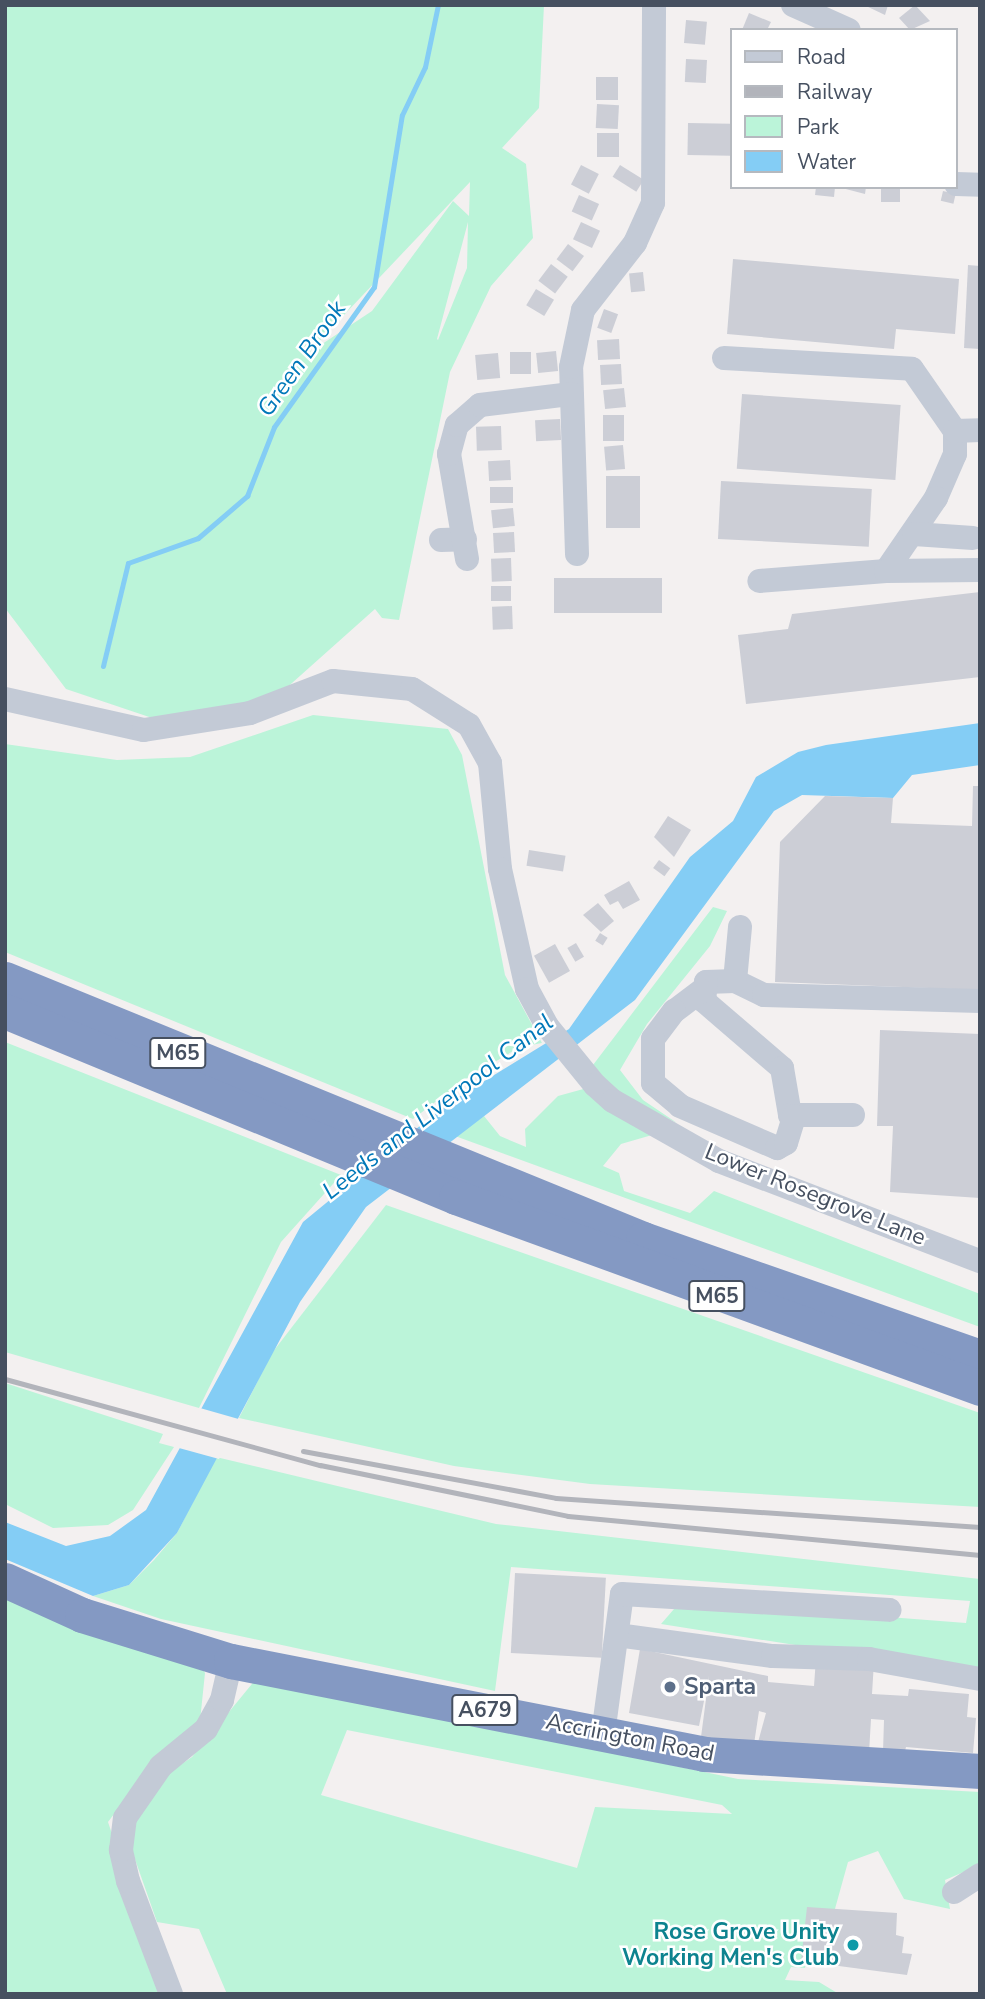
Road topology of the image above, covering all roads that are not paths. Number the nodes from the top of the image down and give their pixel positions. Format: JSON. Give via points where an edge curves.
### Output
{"nodes":[{"id":1,"x":654,"y":5,"type":"edge"},
{"id":2,"x":793,"y":5,"type":"edge"},
{"id":3,"x":845,"y":28,"type":"edge"},
{"id":4,"x":724,"y":358,"type":"dead end"},
{"id":5,"x":571,"y":394,"type":"junction"},
{"id":6,"x":980,"y":430,"type":"edge"},
{"id":7,"x":955,"y":431,"type":"junction"},
{"id":8,"x":914,"y":534,"type":"junction"},
{"id":9,"x":973,"y":538,"type":"dead end"},
{"id":10,"x":457,"y":546,"type":"dead end"},
{"id":11,"x":577,"y":554,"type":"dead end"},
{"id":12,"x":980,"y":570,"type":"edge"},
{"id":13,"x":886,"y":571,"type":"junction"},
{"id":14,"x":759,"y":581,"type":"dead end"},
{"id":15,"x":5,"y":699,"type":"edge"},
{"id":16,"x":740,"y":927,"type":"dead end"},
{"id":17,"x":5,"y":979,"type":"edge"},
{"id":18,"x":736,"y":981,"type":"junction"},
{"id":19,"x":701,"y":991,"type":"junction"},
{"id":20,"x":980,"y":1001,"type":"edge"},
{"id":21,"x":5,"y":1010,"type":"edge"},
{"id":22,"x":853,"y":1115,"type":"dead end"},
{"id":23,"x":794,"y":1116,"type":"junction"},
{"id":24,"x":340,"y":1134,"type":"junction"},
{"id":25,"x":464,"y":1185,"type":"junction"},
{"id":26,"x":980,"y":1261,"type":"edge"},
{"id":27,"x":980,"y":1357,"type":"edge"},
{"id":28,"x":980,"y":1388,"type":"edge"},
{"id":29,"x":5,"y":1580,"type":"edge"},
{"id":30,"x":890,"y":1610,"type":"dead end"},
{"id":31,"x":617,"y":1635,"type":"junction"},
{"id":32,"x":231,"y":1661,"type":"junction"},
{"id":33,"x":980,"y":1679,"type":"edge"},
{"id":34,"x":603,"y":1734,"type":"junction"},
{"id":35,"x":980,"y":1772,"type":"edge"},
{"id":36,"x":980,"y":1875,"type":"edge"},
{"id":37,"x":954,"y":1892,"type":"dead end"},
{"id":38,"x":171,"y":1994,"type":"edge"}],
"edges":[{"from":1,"to":5,"type":"street","via":[[653,203],[635,243],[583,310]]},
{"from":2,"to":3,"type":"street"},
{"from":4,"to":7,"type":"street","via":[[912,369]]},
{"from":5,"to":10,"type":"street","via":[[480,405],[457,425],[449,454]]},
{"from":5,"to":11,"type":"street","via":[[578,474]]},
{"from":6,"to":7,"type":"street"},
{"from":7,"to":8,"type":"street","via":[[955,454]]},
{"from":8,"to":9,"type":"street"},
{"from":8,"to":13,"type":"street"},
{"from":12,"to":13,"type":"street"},
{"from":13,"to":14,"type":"street"},
{"from":15,"to":26,"type":"street","name":"Lower Rosegrove Lane","via":[[144,730],[250,713],[333,681],[412,689],[469,725],[491,763],[515,947],[547,1026],[574,1063],[613,1101],[719,1161]]},
{"from":16,"to":18,"type":"street"},
{"from":17,"to":24,"type":"highway","number":"M65"},
{"from":18,"to":19,"type":"street","via":[[706,982]]},
{"from":18,"to":20,"type":"street","via":[[764,995]]},
{"from":19,"to":23,"type":"street","via":[[713,1012],[782,1068],[785,1106]]},
{"from":19,"to":23,"type":"street","via":[[674,1011],[653,1039],[653,1083],[680,1107],[777,1148],[786,1143]]},
{"from":21,"to":24,"type":"highway","number":"M65"},
{"from":22,"to":23,"type":"street"},
{"from":24,"to":25,"type":"highway","number":"M65"},
{"from":25,"to":27,"type":"highway","number":"M65"},
{"from":25,"to":28,"type":"highway","number":"M65"},
{"from":29,"to":32,"type":"highway","name":"Accrington Road","number":"A679","via":[[82,1615]]},
{"from":30,"to":31,"type":"street","via":[[622,1594]]},
{"from":31,"to":33,"type":"street","via":[[773,1656],[869,1659]]},
{"from":31,"to":34,"type":"street"},
{"from":32,"to":34,"type":"highway","name":"Accrington Road","number":"A679"},
{"from":32,"to":38,"type":"street","via":[[222,1700],[206,1729],[187,1751],[161,1766],[125,1818],[121,1850],[128,1881]]},
{"from":34,"to":35,"type":"highway","name":"Accrington Road","number":"A679","via":[[704,1754]]},
{"from":36,"to":37,"type":"street"}]}
